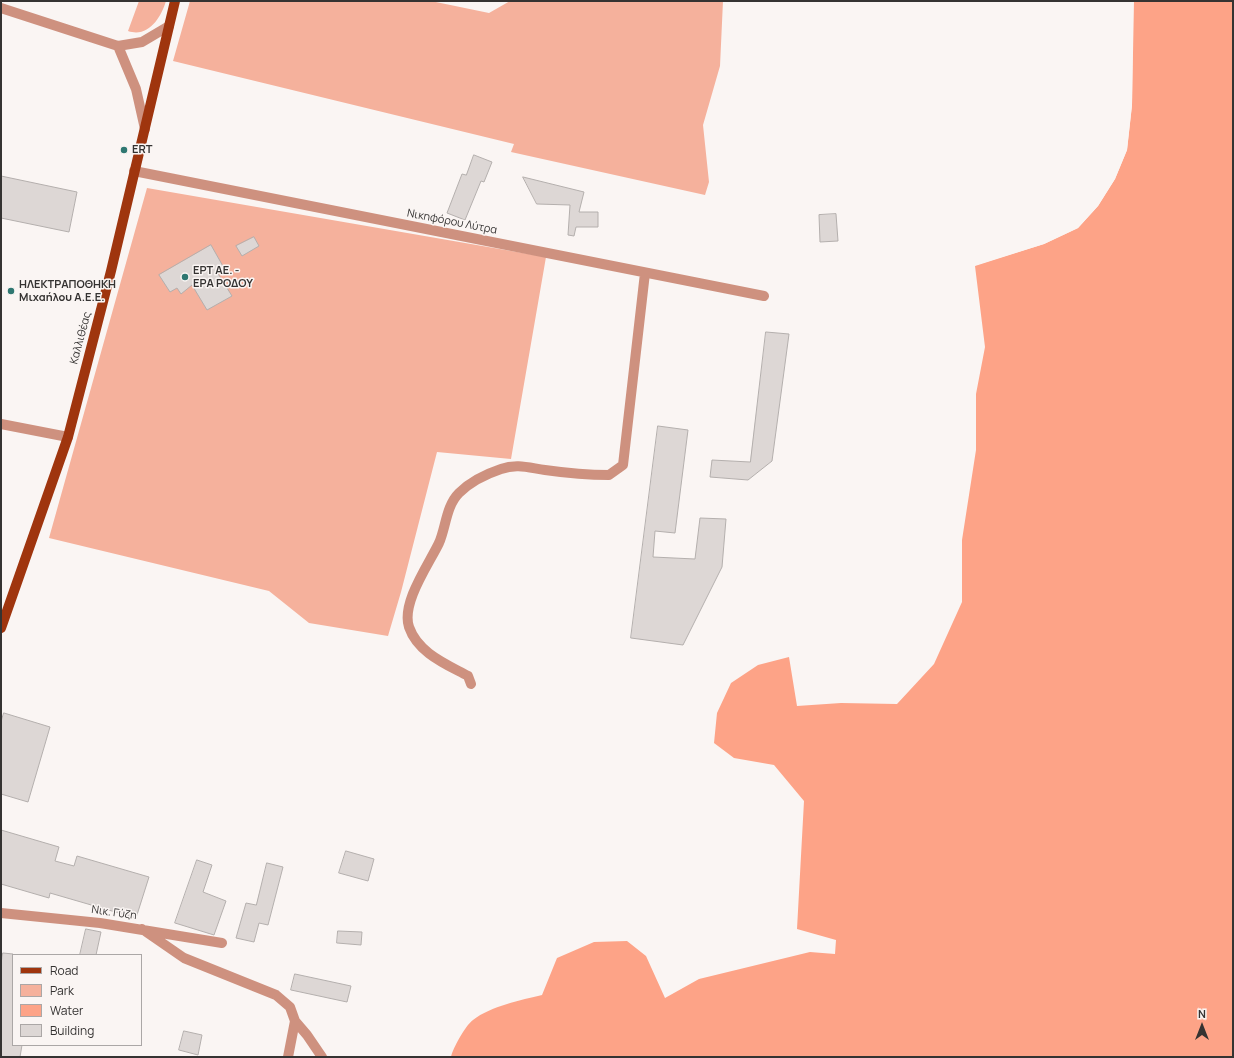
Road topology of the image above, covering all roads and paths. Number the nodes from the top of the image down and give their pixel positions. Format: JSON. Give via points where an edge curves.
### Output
{"nodes":[{"id":1,"x":175,"y":1,"type":"edge"},
{"id":2,"x":1,"y":8,"type":"edge"},
{"id":3,"x":169,"y":26,"type":"junction"},
{"id":4,"x":118,"y":46,"type":"junction"},
{"id":5,"x":144,"y":129,"type":"junction"},
{"id":6,"x":134,"y":172,"type":"junction"},
{"id":7,"x":645,"y":273,"type":"junction"},
{"id":8,"x":764,"y":296,"type":"dead end"},
{"id":9,"x":1,"y":424,"type":"edge"},
{"id":10,"x":68,"y":437,"type":"junction"},
{"id":11,"x":1,"y":628,"type":"edge"},
{"id":12,"x":471,"y":684,"type":"dead end"},
{"id":13,"x":1,"y":913,"type":"edge"},
{"id":14,"x":142,"y":930,"type":"junction"},
{"id":15,"x":222,"y":943,"type":"dead end"},
{"id":16,"x":295,"y":1021,"type":"junction"},
{"id":17,"x":288,"y":1057,"type":"edge"},
{"id":18,"x":322,"y":1057,"type":"edge"}],
"edges":[{"from":1,"to":3,"type":"main road","name":"Καλλιθέας"},
{"from":2,"to":4,"type":"street"},
{"from":3,"to":4,"type":"street","via":[[142,42]]},
{"from":3,"to":5,"type":"main road","name":"Καλλιθέας"},
{"from":4,"to":5,"type":"street","via":[[136,89]]},
{"from":5,"to":6,"type":"main road","name":"Καλλιθέας"},
{"from":6,"to":7,"type":"street","name":"Νικηφόρου Λύτρα"},
{"from":6,"to":10,"type":"main road","name":"Καλλιθέας"},
{"from":7,"to":8,"type":"street","name":"Νικηφόρου Λύτρα"},
{"from":7,"to":12,"type":"street","via":[[622,465],[609,475],[544,470],[524,465],[502,468],[478,478],[458,494],[445,519],[439,542],[409,607],[409,626],[415,638],[430,655],[468,676]]},
{"from":9,"to":10,"type":"street"},
{"from":10,"to":11,"type":"main road","name":"Καλλιθέας"},
{"from":13,"to":14,"type":"street","name":"Νικ. Γύζη"},
{"from":14,"to":15,"type":"street","name":"Νικ. Γύζη"},
{"from":14,"to":16,"type":"street","via":[[184,958],[276,995],[290,1007]]},
{"from":16,"to":17,"type":"street"},
{"from":16,"to":18,"type":"street"}]}
